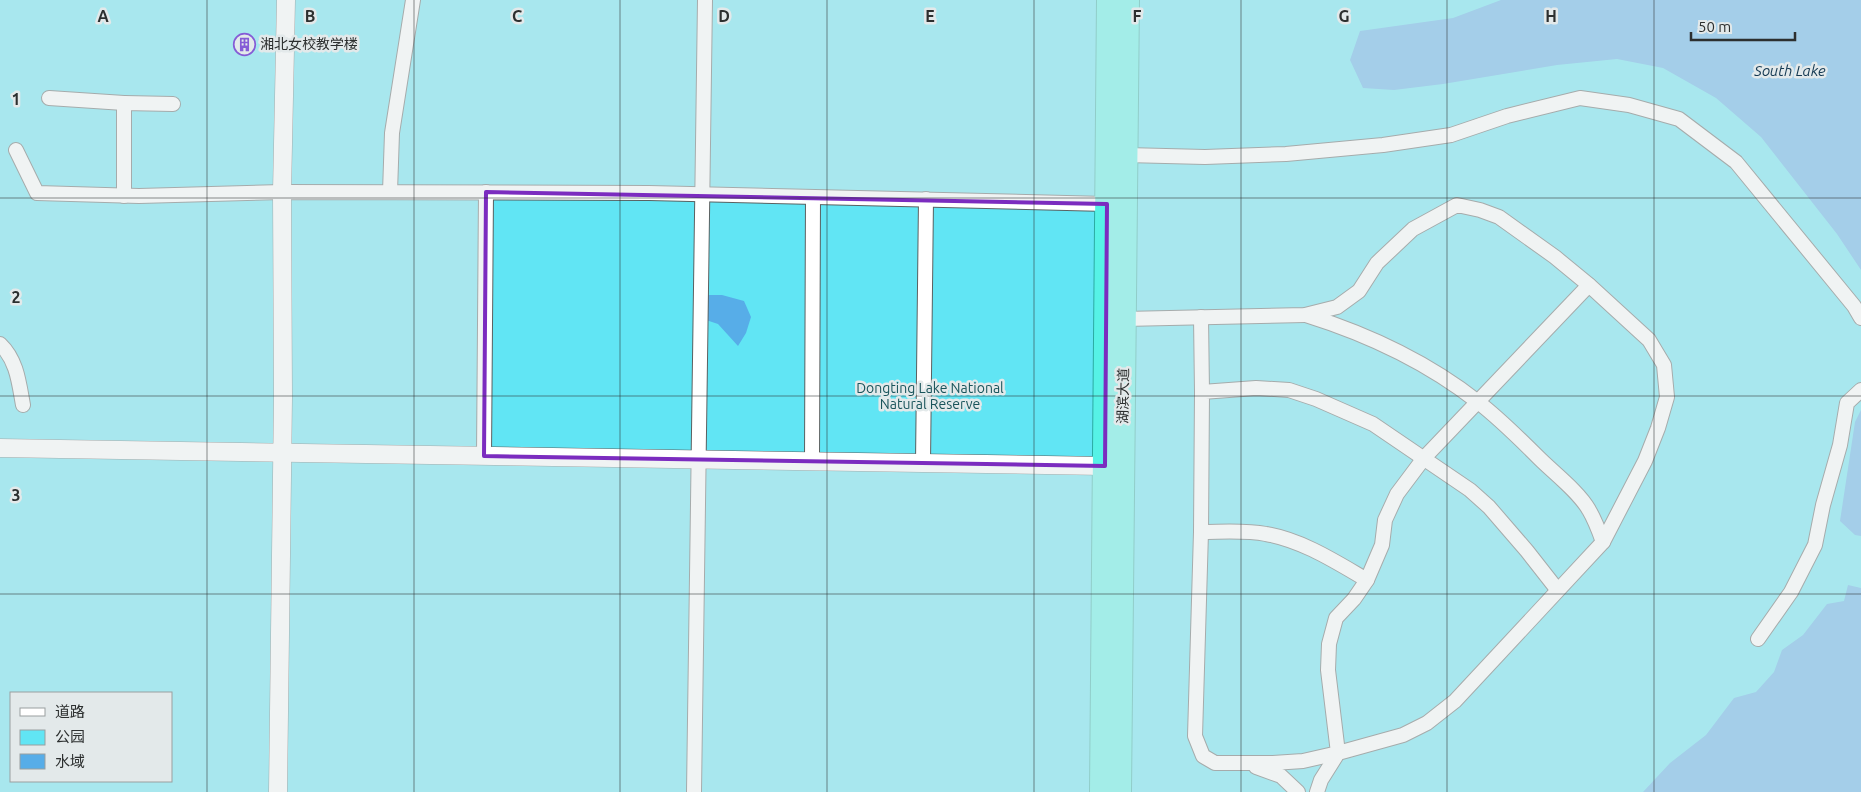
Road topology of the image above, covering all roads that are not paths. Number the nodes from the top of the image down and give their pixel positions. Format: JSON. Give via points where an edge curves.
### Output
{"nodes":[{"id":1,"x":286,"y":0,"type":"edge"},
{"id":2,"x":413,"y":0,"type":"edge"},
{"id":3,"x":705,"y":0,"type":"edge"},
{"id":4,"x":1109,"y":0,"type":"edge"},
{"id":5,"x":1127,"y":0,"type":"edge"},
{"id":6,"x":49,"y":98,"type":"dead end"},
{"id":7,"x":124,"y":103,"type":"junction"},
{"id":8,"x":174,"y":104,"type":"dead end"},
{"id":9,"x":16,"y":150,"type":"dead end"},
{"id":10,"x":1126,"y":155,"type":"junction"},
{"id":11,"x":282,"y":192,"type":"junction"},
{"id":12,"x":390,"y":192,"type":"junction"},
{"id":13,"x":486,"y":192,"type":"junction"},
{"id":14,"x":702,"y":194,"type":"junction"},
{"id":15,"x":124,"y":196,"type":"junction"},
{"id":16,"x":813,"y":197,"type":"junction"},
{"id":17,"x":926,"y":199,"type":"junction"},
{"id":18,"x":1107,"y":204,"type":"junction"},
{"id":19,"x":1589,"y":285,"type":"junction"},
{"id":20,"x":1305,"y":315,"type":"junction"},
{"id":21,"x":1200,"y":317,"type":"junction"},
{"id":22,"x":1861,"y":318,"type":"edge"},
{"id":23,"x":1124,"y":319,"type":"junction"},
{"id":24,"x":0,"y":344,"type":"edge"},
{"id":25,"x":1861,"y":390,"type":"edge"},
{"id":26,"x":1202,"y":392,"type":"junction"},
{"id":27,"x":1478,"y":402,"type":"junction"},
{"id":28,"x":24,"y":405,"type":"dead end"},
{"id":29,"x":0,"y":448,"type":"edge"},
{"id":30,"x":282,"y":453,"type":"junction"},
{"id":31,"x":484,"y":456,"type":"junction"},
{"id":32,"x":1424,"y":458,"type":"junction"},
{"id":33,"x":699,"y":459,"type":"junction"},
{"id":34,"x":812,"y":461,"type":"junction"},
{"id":35,"x":923,"y":463,"type":"junction"},
{"id":36,"x":1105,"y":466,"type":"junction"},
{"id":37,"x":1201,"y":532,"type":"junction"},
{"id":38,"x":1603,"y":542,"type":"junction"},
{"id":39,"x":1367,"y":580,"type":"junction"},
{"id":40,"x":1556,"y":588,"type":"dead end"},
{"id":41,"x":1758,"y":638,"type":"dead end"},
{"id":42,"x":1338,"y":753,"type":"junction"},
{"id":43,"x":1246,"y":763,"type":"junction"},
{"id":44,"x":278,"y":792,"type":"edge"},
{"id":45,"x":694,"y":792,"type":"edge"},
{"id":46,"x":1102,"y":792,"type":"edge"},
{"id":47,"x":1119,"y":792,"type":"edge"},
{"id":48,"x":1298,"y":792,"type":"edge"},
{"id":49,"x":1317,"y":792,"type":"edge"}],
"edges":[{"from":1,"to":11,"type":"street"},
{"from":2,"to":12,"type":"street","via":[[392,133]]},
{"from":3,"to":14,"type":"street"},
{"from":4,"to":18,"type":"highway","name":"湖滨大道"},
{"from":5,"to":10,"type":"highway","name":"湖滨大道"},
{"from":6,"to":7,"type":"street"},
{"from":7,"to":8,"type":"street"},
{"from":7,"to":15,"type":"street"},
{"from":9,"to":15,"type":"street","via":[[37,193]]},
{"from":10,"to":22,"type":"street","via":[[1205,157],[1383,145],[1451,135],[1507,116],[1580,98],[1629,105],[1679,119],[1736,162]]},
{"from":10,"to":23,"type":"highway","name":"湖滨大道"},
{"from":11,"to":12,"type":"street"},
{"from":11,"to":15,"type":"street"},
{"from":11,"to":30,"type":"street"},
{"from":12,"to":13,"type":"street"},
{"from":13,"to":14,"type":"street"},
{"from":13,"to":31,"type":"street"},
{"from":14,"to":16,"type":"street"},
{"from":14,"to":33,"type":"street"},
{"from":16,"to":17,"type":"street"},
{"from":16,"to":34,"type":"street"},
{"from":17,"to":18,"type":"street"},
{"from":17,"to":35,"type":"street"},
{"from":18,"to":36,"type":"highway","name":"湖滨大道"},
{"from":19,"to":20,"type":"street","via":[[1499,217],[1457,205],[1414,229],[1377,263],[1359,292],[1337,307]]},
{"from":19,"to":27,"type":"street"},
{"from":19,"to":38,"type":"street","via":[[1649,340],[1664,365],[1667,397],[1646,461]]},
{"from":20,"to":21,"type":"street"},
{"from":20,"to":27,"type":"street","via":[[1344,327],[1395,350]]},
{"from":21,"to":23,"type":"street"},
{"from":21,"to":26,"type":"street"},
{"from":23,"to":47,"type":"highway","name":"湖滨大道"},
{"from":24,"to":28,"type":"street","via":[[16,367]]},
{"from":25,"to":41,"type":"street","via":[[1847,403],[1815,545],[1791,592]]},
{"from":26,"to":32,"type":"street","via":[[1256,388],[1289,390],[1374,424]]},
{"from":26,"to":37,"type":"street"},
{"from":27,"to":32,"type":"street"},
{"from":27,"to":38,"type":"street","via":[[1578,497],[1589,510]]},
{"from":29,"to":30,"type":"street"},
{"from":30,"to":31,"type":"street"},
{"from":30,"to":44,"type":"street"},
{"from":31,"to":33,"type":"street"},
{"from":32,"to":39,"type":"street","via":[[1397,494],[1385,520],[1382,545]]},
{"from":32,"to":40,"type":"street","via":[[1470,490],[1489,508]]},
{"from":33,"to":34,"type":"street"},
{"from":33,"to":45,"type":"street"},
{"from":34,"to":35,"type":"street"},
{"from":35,"to":36,"type":"street"},
{"from":36,"to":46,"type":"highway","name":"湖滨大道"},
{"from":37,"to":39,"type":"street","via":[[1266,534],[1328,557]]},
{"from":37,"to":43,"type":"street","via":[[1195,736],[1203,756],[1215,763]]},
{"from":38,"to":42,"type":"street","via":[[1455,701],[1427,723],[1403,735]]},
{"from":39,"to":42,"type":"street","via":[[1336,618],[1329,644],[1328,670]]},
{"from":42,"to":43,"type":"street","via":[[1303,761]]},
{"from":42,"to":49,"type":"street"},
{"from":43,"to":48,"type":"street","via":[[1281,776]]}]}
